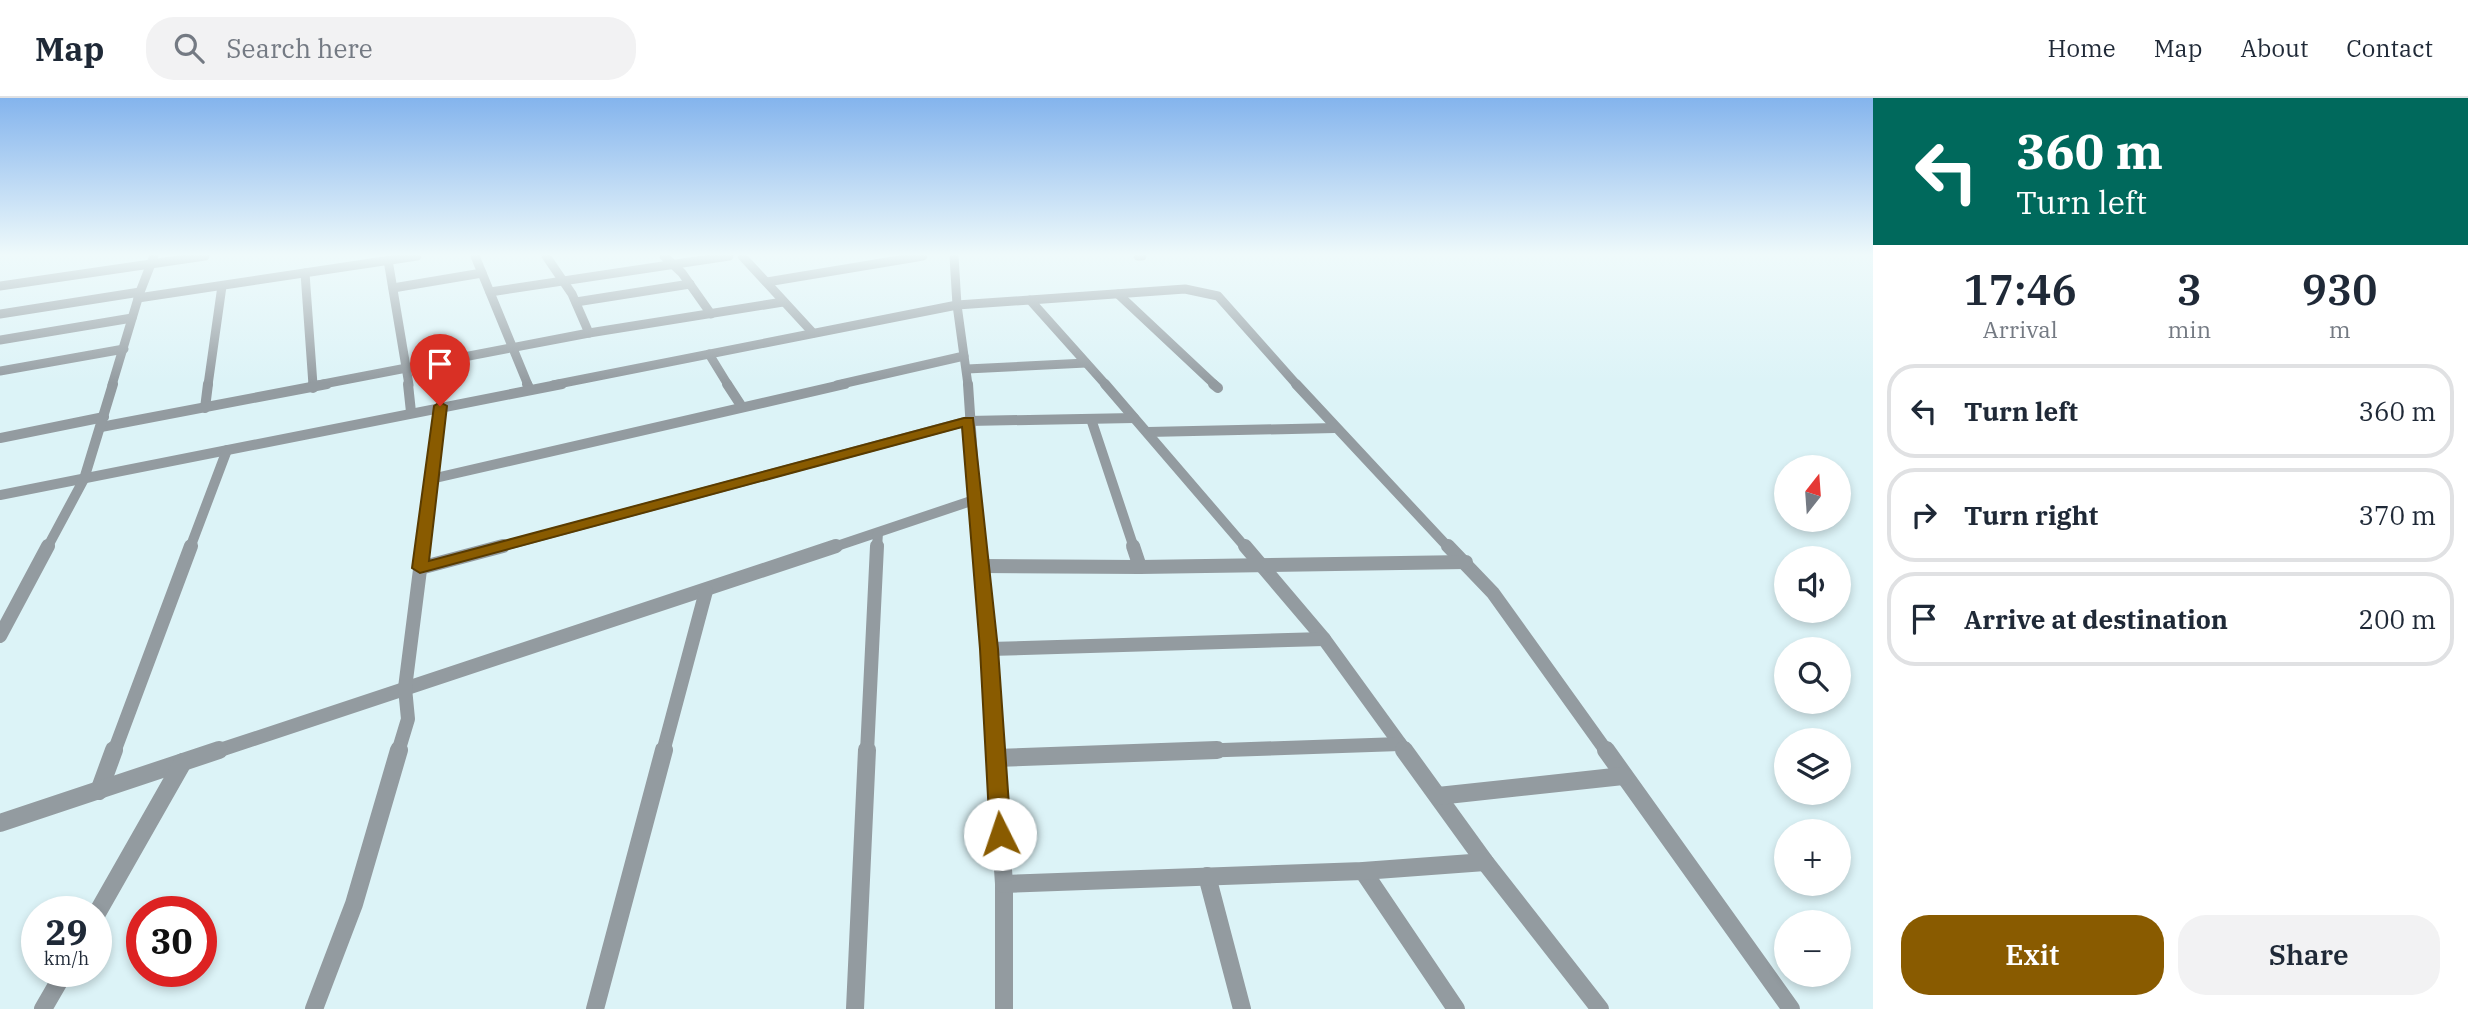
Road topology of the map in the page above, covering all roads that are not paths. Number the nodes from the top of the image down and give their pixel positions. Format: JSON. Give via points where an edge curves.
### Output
{"nodes":[{"id":1,"x":113,"y":299,"type":"edge"},
{"id":2,"x":138,"y":299,"type":"edge"},
{"id":3,"x":220,"y":299,"type":"edge"},
{"id":4,"x":307,"y":299,"type":"edge"},
{"id":5,"x":395,"y":299,"type":"edge"},
{"id":6,"x":493,"y":299,"type":"edge"},
{"id":7,"x":574,"y":299,"type":"edge"},
{"id":8,"x":598,"y":299,"type":"edge"},
{"id":9,"x":700,"y":299,"type":"edge"},
{"id":10,"x":780,"y":299,"type":"edge"},
{"id":11,"x":957,"y":299,"type":"edge"},
{"id":12,"x":1052,"y":299,"type":"edge"},
{"id":13,"x":1123,"y":299,"type":"edge"},
{"id":14,"x":1219,"y":299,"type":"edge"},
{"id":15,"x":1030,"y":300,"type":"junction"},
{"id":16,"x":576,"y":302,"type":"junction"},
{"id":17,"x":783,"y":302,"type":"junction"},
{"id":18,"x":957,"y":305,"type":"junction"},
{"id":19,"x":0,"y":314,"type":"edge"},
{"id":20,"x":711,"y":314,"type":"junction"},
{"id":21,"x":132,"y":318,"type":"junction"},
{"id":22,"x":813,"y":333,"type":"junction"},
{"id":23,"x":589,"y":334,"type":"junction"},
{"id":24,"x":0,"y":340,"type":"edge"},
{"id":25,"x":513,"y":348,"type":"junction"},
{"id":26,"x":124,"y":349,"type":"junction"},
{"id":27,"x":709,"y":354,"type":"junction"},
{"id":28,"x":966,"y":363,"type":"junction"},
{"id":29,"x":1086,"y":363,"type":"junction"},
{"id":30,"x":407,"y":369,"type":"junction"},
{"id":31,"x":0,"y":371,"type":"edge"},
{"id":32,"x":313,"y":388,"type":"junction"},
{"id":33,"x":1218,"y":388,"type":"dead end"},
{"id":34,"x":530,"y":390,"type":"junction"},
{"id":35,"x":440,"y":406,"type":"junction"},
{"id":36,"x":742,"y":407,"type":"junction"},
{"id":37,"x":205,"y":408,"type":"junction"},
{"id":38,"x":411,"y":412,"type":"junction"},
{"id":39,"x":1134,"y":418,"type":"junction"},
{"id":40,"x":1091,"y":419,"type":"junction"},
{"id":41,"x":968,"y":421,"type":"junction"},
{"id":42,"x":102,"y":422,"type":"junction"},
{"id":43,"x":1335,"y":428,"type":"junction"},
{"id":44,"x":1148,"y":432,"type":"junction"},
{"id":45,"x":0,"y":438,"type":"edge"},
{"id":46,"x":227,"y":450,"type":"junction"},
{"id":47,"x":84,"y":478,"type":"junction"},
{"id":48,"x":431,"y":479,"type":"junction"},
{"id":49,"x":0,"y":495,"type":"edge"},
{"id":50,"x":974,"y":500,"type":"junction"},
{"id":51,"x":878,"y":533,"type":"junction"},
{"id":52,"x":1466,"y":562,"type":"junction"},
{"id":53,"x":1261,"y":565,"type":"junction"},
{"id":54,"x":980,"y":566,"type":"junction"},
{"id":55,"x":1140,"y":567,"type":"junction"},
{"id":56,"x":420,"y":568,"type":"junction"},
{"id":57,"x":706,"y":591,"type":"junction"},
{"id":58,"x":0,"y":636,"type":"edge"},
{"id":59,"x":1324,"y":639,"type":"junction"},
{"id":60,"x":989,"y":649,"type":"junction"},
{"id":61,"x":405,"y":688,"type":"junction"},
{"id":62,"x":1401,"y":744,"type":"junction"},
{"id":63,"x":995,"y":758,"type":"junction"},
{"id":64,"x":183,"y":762,"type":"junction"},
{"id":65,"x":1623,"y":776,"type":"junction"},
{"id":66,"x":99,"y":791,"type":"junction"},
{"id":67,"x":1438,"y":796,"type":"junction"},
{"id":68,"x":0,"y":823,"type":"edge"},
{"id":69,"x":1485,"y":862,"type":"junction"},
{"id":70,"x":1363,"y":871,"type":"junction"},
{"id":71,"x":1208,"y":876,"type":"junction"},
{"id":72,"x":1004,"y":884,"type":"junction"},
{"id":73,"x":107,"y":896,"type":"edge"},
{"id":74,"x":56,"y":987,"type":"edge"},
{"id":75,"x":43,"y":1009,"type":"edge"},
{"id":76,"x":314,"y":1009,"type":"edge"},
{"id":77,"x":595,"y":1009,"type":"edge"},
{"id":78,"x":855,"y":1009,"type":"edge"},
{"id":79,"x":1004,"y":1009,"type":"edge"},
{"id":80,"x":1242,"y":1009,"type":"edge"},
{"id":81,"x":1457,"y":1009,"type":"edge"},
{"id":82,"x":1601,"y":1009,"type":"edge"},
{"id":83,"x":1791,"y":1009,"type":"edge"}],
"edges":[{"from":1,"to":19,"type":"street"},
{"from":2,"to":21,"type":"street"},
{"from":3,"to":37,"type":"street"},
{"from":4,"to":32,"type":"street"},
{"from":5,"to":30,"type":"street"},
{"from":6,"to":25,"type":"street"},
{"from":7,"to":16,"type":"street"},
{"from":8,"to":16,"type":"street"},
{"from":9,"to":20,"type":"street"},
{"from":10,"to":17,"type":"street"},
{"from":11,"to":18,"type":"street"},
{"from":12,"to":15,"type":"street"},
{"from":13,"to":33,"type":"street"},
{"from":14,"to":43,"type":"street"},
{"from":15,"to":18,"type":"street"},
{"from":15,"to":29,"type":"street"},
{"from":16,"to":23,"type":"street"},
{"from":17,"to":20,"type":"street"},
{"from":17,"to":22,"type":"street"},
{"from":18,"to":22,"type":"street"},
{"from":18,"to":28,"type":"street"},
{"from":20,"to":23,"type":"street"},
{"from":21,"to":24,"type":"street"},
{"from":21,"to":26,"type":"street"},
{"from":22,"to":27,"type":"street"},
{"from":23,"to":25,"type":"street"},
{"from":25,"to":30,"type":"street"},
{"from":25,"to":34,"type":"street"},
{"from":26,"to":31,"type":"street"},
{"from":26,"to":42,"type":"street"},
{"from":27,"to":34,"type":"street"},
{"from":27,"to":36,"type":"street"},
{"from":28,"to":29,"type":"street"},
{"from":28,"to":36,"type":"street"},
{"from":28,"to":41,"type":"street"},
{"from":29,"to":39,"type":"street"},
{"from":30,"to":32,"type":"street"},
{"from":30,"to":38,"type":"street"},
{"from":32,"to":37,"type":"street"},
{"from":34,"to":35,"type":"street"},
{"from":35,"to":38,"type":"street"},
{"from":35,"to":48,"type":"street"},
{"from":36,"to":48,"type":"street"},
{"from":37,"to":42,"type":"street"},
{"from":38,"to":46,"type":"street"},
{"from":39,"to":40,"type":"street"},
{"from":39,"to":44,"type":"street"},
{"from":40,"to":41,"type":"street"},
{"from":40,"to":55,"type":"street"},
{"from":41,"to":50,"type":"street"},
{"from":41,"to":56,"type":"street"},
{"from":42,"to":45,"type":"street"},
{"from":42,"to":47,"type":"street"},
{"from":43,"to":44,"type":"street"},
{"from":43,"to":52,"type":"street"},
{"from":44,"to":53,"type":"street"},
{"from":46,"to":47,"type":"street"},
{"from":46,"to":66,"type":"street"},
{"from":47,"to":49,"type":"street"},
{"from":47,"to":58,"type":"street"},
{"from":48,"to":56,"type":"street"},
{"from":50,"to":51,"type":"street"},
{"from":50,"to":54,"type":"street"},
{"from":51,"to":57,"type":"street"},
{"from":51,"to":78,"type":"street"},
{"from":52,"to":53,"type":"street"},
{"from":52,"to":65,"type":"street"},
{"from":53,"to":55,"type":"street"},
{"from":53,"to":59,"type":"street"},
{"from":54,"to":55,"type":"street"},
{"from":54,"to":60,"type":"street"},
{"from":56,"to":61,"type":"street"},
{"from":57,"to":61,"type":"street"},
{"from":57,"to":77,"type":"street"},
{"from":59,"to":60,"type":"street"},
{"from":59,"to":62,"type":"street"},
{"from":60,"to":63,"type":"street"},
{"from":61,"to":64,"type":"street"},
{"from":61,"to":76,"type":"street","via":[[408,719],[354,904]]},
{"from":62,"to":63,"type":"street"},
{"from":62,"to":67,"type":"street"},
{"from":63,"to":72,"type":"street"},
{"from":64,"to":66,"type":"street"},
{"from":64,"to":73,"type":"street"},
{"from":65,"to":67,"type":"street"},
{"from":65,"to":83,"type":"street"},
{"from":66,"to":68,"type":"street"},
{"from":67,"to":69,"type":"street"},
{"from":69,"to":70,"type":"street"},
{"from":69,"to":82,"type":"street"},
{"from":70,"to":71,"type":"street"},
{"from":70,"to":81,"type":"street"},
{"from":71,"to":72,"type":"street"},
{"from":71,"to":80,"type":"street"},
{"from":72,"to":79,"type":"street"},
{"from":74,"to":75,"type":"street"}]}
